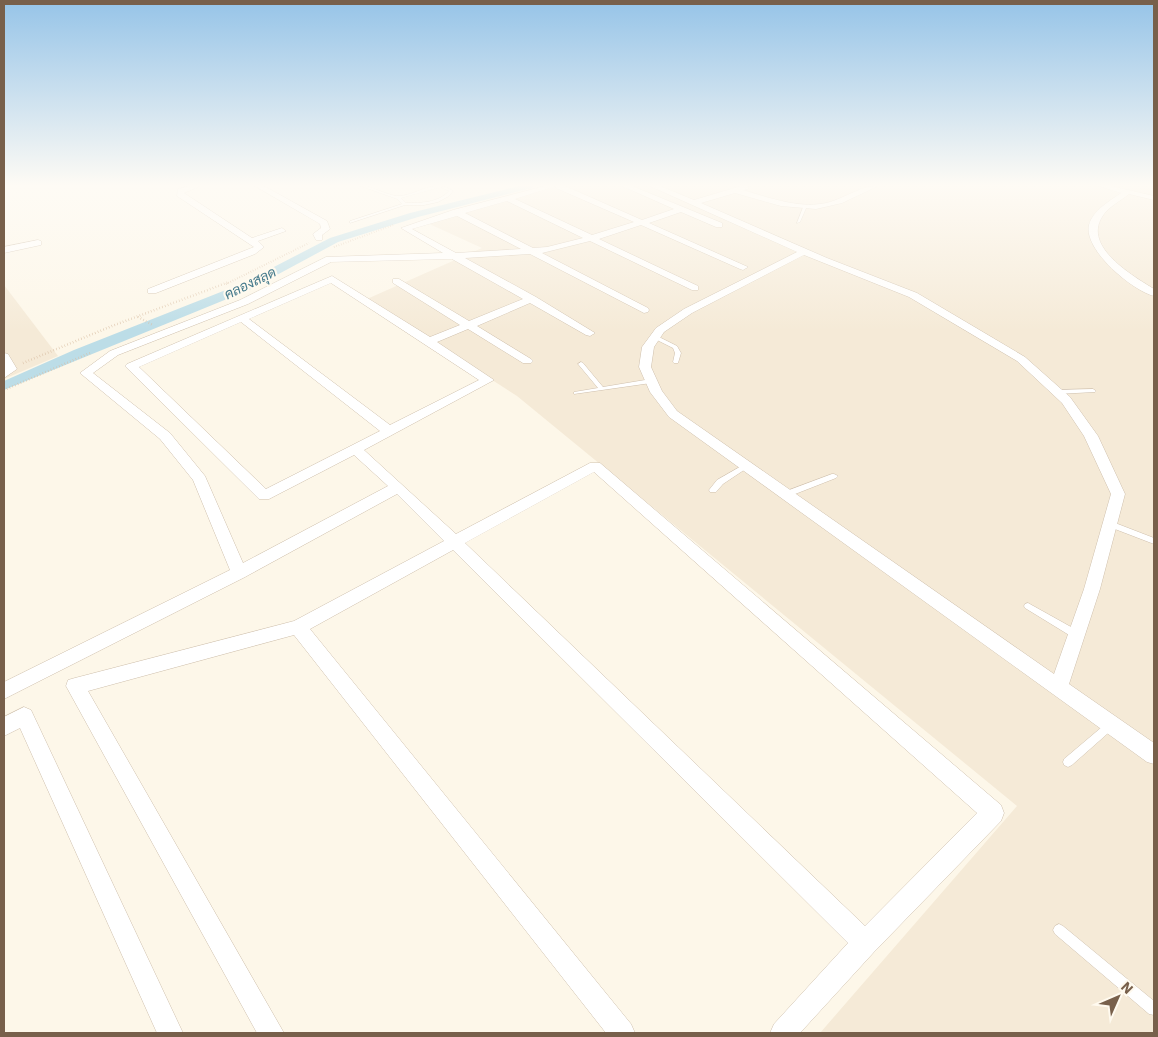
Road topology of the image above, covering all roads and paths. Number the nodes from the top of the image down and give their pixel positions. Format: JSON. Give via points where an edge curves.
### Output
{"nodes":[{"id":1,"x":240,"y":234,"type":"edge"},
{"id":2,"x":271,"y":234,"type":"edge"},
{"id":3,"x":316,"y":234,"type":"edge"},
{"id":4,"x":417,"y":234,"type":"edge"},
{"id":5,"x":498,"y":234,"type":"edge"},
{"id":6,"x":583,"y":234,"type":"edge"},
{"id":7,"x":602,"y":234,"type":"edge"},
{"id":8,"x":670,"y":234,"type":"edge"},
{"id":9,"x":767,"y":234,"type":"edge"},
{"id":10,"x":1093,"y":234,"type":"edge"},
{"id":11,"x":591,"y":238,"type":"junction"},
{"id":12,"x":317,"y":239,"type":"joint"},
{"id":13,"x":250,"y":241,"type":"junction"},
{"id":14,"x":38,"y":243,"type":"dead end"},
{"id":15,"x":773,"y":248,"type":"dead end"},
{"id":16,"x":4,"y":250,"type":"edge"},
{"id":17,"x":529,"y":251,"type":"junction"},
{"id":18,"x":805,"y":251,"type":"junction"},
{"id":19,"x":782,"y":252,"type":"dead end"},
{"id":20,"x":456,"y":256,"type":"junction"},
{"id":21,"x":743,"y":267,"type":"dead end"},
{"id":22,"x":396,"y":280,"type":"dead end"},
{"id":23,"x":695,"y":288,"type":"dead end"},
{"id":24,"x":152,"y":291,"type":"dead end"},
{"id":25,"x":1154,"y":294,"type":"edge"},
{"id":26,"x":532,"y":299,"type":"junction"},
{"id":27,"x":644,"y":310,"type":"dead end"},
{"id":28,"x":139,"y":317,"type":"junction"},
{"id":29,"x":242,"y":318,"type":"junction"},
{"id":30,"x":150,"y":324,"type":"dead end"},
{"id":31,"x":468,"y":326,"type":"junction"},
{"id":32,"x":590,"y":333,"type":"dead end"},
{"id":33,"x":655,"y":337,"type":"junction"},
{"id":34,"x":428,"y":342,"type":"junction"},
{"id":35,"x":4,"y":356,"type":"edge"},
{"id":36,"x":527,"y":361,"type":"dead end"},
{"id":37,"x":676,"y":362,"type":"dead end"},
{"id":38,"x":581,"y":364,"type":"dead end"},
{"id":39,"x":15,"y":366,"type":"dead end"},
{"id":40,"x":4,"y":374,"type":"edge"},
{"id":41,"x":651,"y":381,"type":"junction"},
{"id":42,"x":601,"y":388,"type":"junction"},
{"id":43,"x":1093,"y":391,"type":"dead end"},
{"id":44,"x":1057,"y":392,"type":"junction"},
{"id":45,"x":576,"y":393,"type":"dead end"},
{"id":46,"x":389,"y":431,"type":"junction"},
{"id":47,"x":355,"y":449,"type":"junction"},
{"id":48,"x":747,"y":466,"type":"junction"},
{"id":49,"x":834,"y":476,"type":"dead end"},
{"id":50,"x":398,"y":487,"type":"junction"},
{"id":51,"x":713,"y":490,"type":"dead end"},
{"id":52,"x":787,"y":494,"type":"junction"},
{"id":53,"x":1110,"y":524,"type":"junction"},
{"id":54,"x":1154,"y":542,"type":"edge"},
{"id":55,"x":455,"y":543,"type":"junction"},
{"id":56,"x":239,"y":573,"type":"junction"},
{"id":57,"x":1028,"y":606,"type":"dead end"},
{"id":58,"x":298,"y":627,"type":"junction"},
{"id":59,"x":1077,"y":635,"type":"junction"},
{"id":60,"x":1059,"y":686,"type":"junction"},
{"id":61,"x":4,"y":691,"type":"edge"},
{"id":62,"x":1112,"y":724,"type":"junction"},
{"id":63,"x":4,"y":727,"type":"edge"},
{"id":64,"x":1152,"y":749,"type":"edge"},
{"id":65,"x":1068,"y":762,"type":"dead end"},
{"id":66,"x":1059,"y":930,"type":"dead end"},
{"id":67,"x":865,"y":943,"type":"junction"},
{"id":68,"x":1154,"y":1010,"type":"edge"},
{"id":69,"x":170,"y":1033,"type":"edge"},
{"id":70,"x":270,"y":1033,"type":"edge"},
{"id":71,"x":622,"y":1033,"type":"edge"},
{"id":72,"x":783,"y":1033,"type":"edge"}],
"edges":[{"from":1,"to":13,"type":"street"},
{"from":2,"to":13,"type":"street"},
{"from":3,"to":12,"type":"street"},
{"from":4,"to":20,"type":"street"},
{"from":5,"to":17,"type":"street"},
{"from":6,"to":11,"type":"street"},
{"from":7,"to":11,"type":"street"},
{"from":8,"to":21,"type":"street"},
{"from":9,"to":18,"type":"street"},
{"from":10,"to":25,"type":"street","via":[[1096,247],[1110,262]]},
{"from":11,"to":17,"type":"street","via":[[547,250]]},
{"from":11,"to":23,"type":"street"},
{"from":12,"to":28,"type":"path","via":[[238,280]]},
{"from":13,"to":24,"type":"street","via":[[259,249]]},
{"from":14,"to":16,"type":"street"},
{"from":15,"to":19,"type":"street"},
{"from":17,"to":20,"type":"street"},
{"from":17,"to":27,"type":"street"},
{"from":18,"to":33,"type":"street","via":[[688,311]]},
{"from":18,"to":44,"type":"street","via":[[913,295],[956,319],[1021,359]]},
{"from":20,"to":26,"type":"street"},
{"from":20,"to":56,"type":"street","via":[[329,259],[244,302],[114,353],[86,373],[165,436],[200,479]]},
{"from":22,"to":31,"type":"street"},
{"from":26,"to":31,"type":"street"},
{"from":26,"to":32,"type":"street"},
{"from":28,"to":30,"type":"path"},
{"from":28,"to":39,"type":"path"},
{"from":29,"to":34,"type":"street","via":[[332,279]]},
{"from":29,"to":46,"type":"street"},
{"from":29,"to":47,"type":"street","via":[[131,366],[264,496]]},
{"from":31,"to":34,"type":"street"},
{"from":31,"to":36,"type":"street"},
{"from":33,"to":37,"type":"lane","via":[[675,347],[678,353]]},
{"from":33,"to":41,"type":"street","via":[[648,347],[645,367]]},
{"from":34,"to":46,"type":"street","via":[[488,380]]},
{"from":35,"to":40,"type":"street","via":[[11,369]]},
{"from":38,"to":42,"type":"lane"},
{"from":41,"to":42,"type":"lane"},
{"from":41,"to":48,"type":"street","via":[[673,414]]},
{"from":42,"to":45,"type":"lane"},
{"from":43,"to":44,"type":"lane"},
{"from":44,"to":53,"type":"street","via":[[1091,436],[1118,494]]},
{"from":46,"to":47,"type":"street"},
{"from":47,"to":50,"type":"street"},
{"from":48,"to":51,"type":"lane"},
{"from":48,"to":52,"type":"street"},
{"from":49,"to":52,"type":"lane"},
{"from":50,"to":55,"type":"street"},
{"from":50,"to":56,"type":"street"},
{"from":52,"to":60,"type":"street"},
{"from":53,"to":54,"type":"lane"},
{"from":53,"to":59,"type":"street"},
{"from":55,"to":58,"type":"street"},
{"from":55,"to":67,"type":"street"},
{"from":55,"to":67,"type":"street","via":[[595,466],[993,813]]},
{"from":56,"to":61,"type":"street"},
{"from":57,"to":59,"type":"lane"},
{"from":58,"to":70,"type":"street","via":[[75,686]]},
{"from":58,"to":71,"type":"street"},
{"from":59,"to":60,"type":"street"},
{"from":60,"to":62,"type":"street"},
{"from":62,"to":64,"type":"street"},
{"from":62,"to":65,"type":"lane"},
{"from":63,"to":69,"type":"street","via":[[24,716]]},
{"from":66,"to":68,"type":"lane"},
{"from":67,"to":72,"type":"street"}]}
